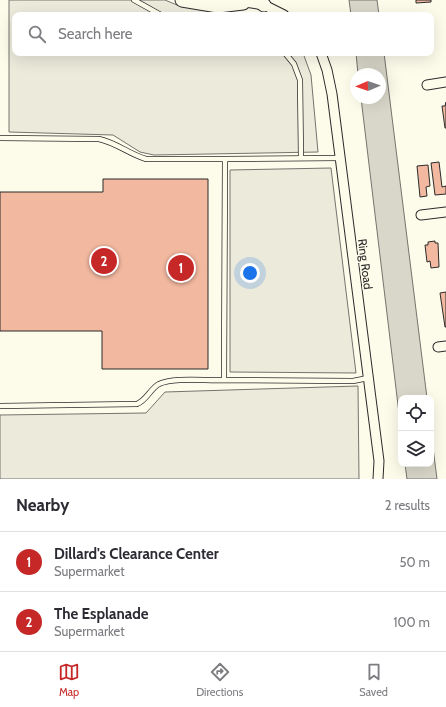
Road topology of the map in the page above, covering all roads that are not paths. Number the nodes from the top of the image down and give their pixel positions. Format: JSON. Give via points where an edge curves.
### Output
{"nodes":[{"id":1,"x":134,"y":0,"type":"edge"},
{"id":2,"x":182,"y":0,"type":"edge"},
{"id":3,"x":239,"y":1,"type":"edge"},
{"id":4,"x":261,"y":3,"type":"edge"},
{"id":5,"x":156,"y":12,"type":"edge"},
{"id":6,"x":278,"y":12,"type":"edge"},
{"id":7,"x":288,"y":56,"type":"edge"},
{"id":8,"x":322,"y":56,"type":"edge"},
{"id":9,"x":446,"y":82,"type":"edge"},
{"id":10,"x":427,"y":85,"type":"dead end"},
{"id":11,"x":0,"y":138,"type":"edge"},
{"id":12,"x":301,"y":158,"type":"junction"},
{"id":13,"x":340,"y":158,"type":"junction"},
{"id":14,"x":225,"y":159,"type":"junction"},
{"id":15,"x":446,"y":212,"type":"edge"},
{"id":16,"x":421,"y":215,"type":"dead end"},
{"id":17,"x":368,"y":378,"type":"junction"},
{"id":18,"x":224,"y":380,"type":"junction"},
{"id":19,"x":0,"y":406,"type":"edge"},
{"id":20,"x":378,"y":479,"type":"edge"}],
"edges":[{"from":1,"to":5,"type":"lane"},
{"from":2,"to":3,"type":"street","via":[[218,6]]},
{"from":3,"to":4,"type":"street"},
{"from":4,"to":6,"type":"street"},
{"from":7,"to":12,"type":"lane","via":[[300,80]]},
{"from":8,"to":13,"type":"street","name":"Ring Road","via":[[329,82]]},
{"from":9,"to":10,"type":"street"},
{"from":11,"to":14,"type":"lane","via":[[99,139],[110,141],[146,159]]},
{"from":12,"to":13,"type":"lane"},
{"from":12,"to":14,"type":"lane"},
{"from":13,"to":17,"type":"street","name":"Ring Road"},
{"from":14,"to":18,"type":"lane"},
{"from":15,"to":16,"type":"street"},
{"from":17,"to":18,"type":"lane","via":[[353,381]]},
{"from":17,"to":20,"type":"street","name":"Ring Road","via":[[379,461]]},
{"from":18,"to":19,"type":"lane","via":[[166,381],[157,386],[144,401],[136,404]]}]}
